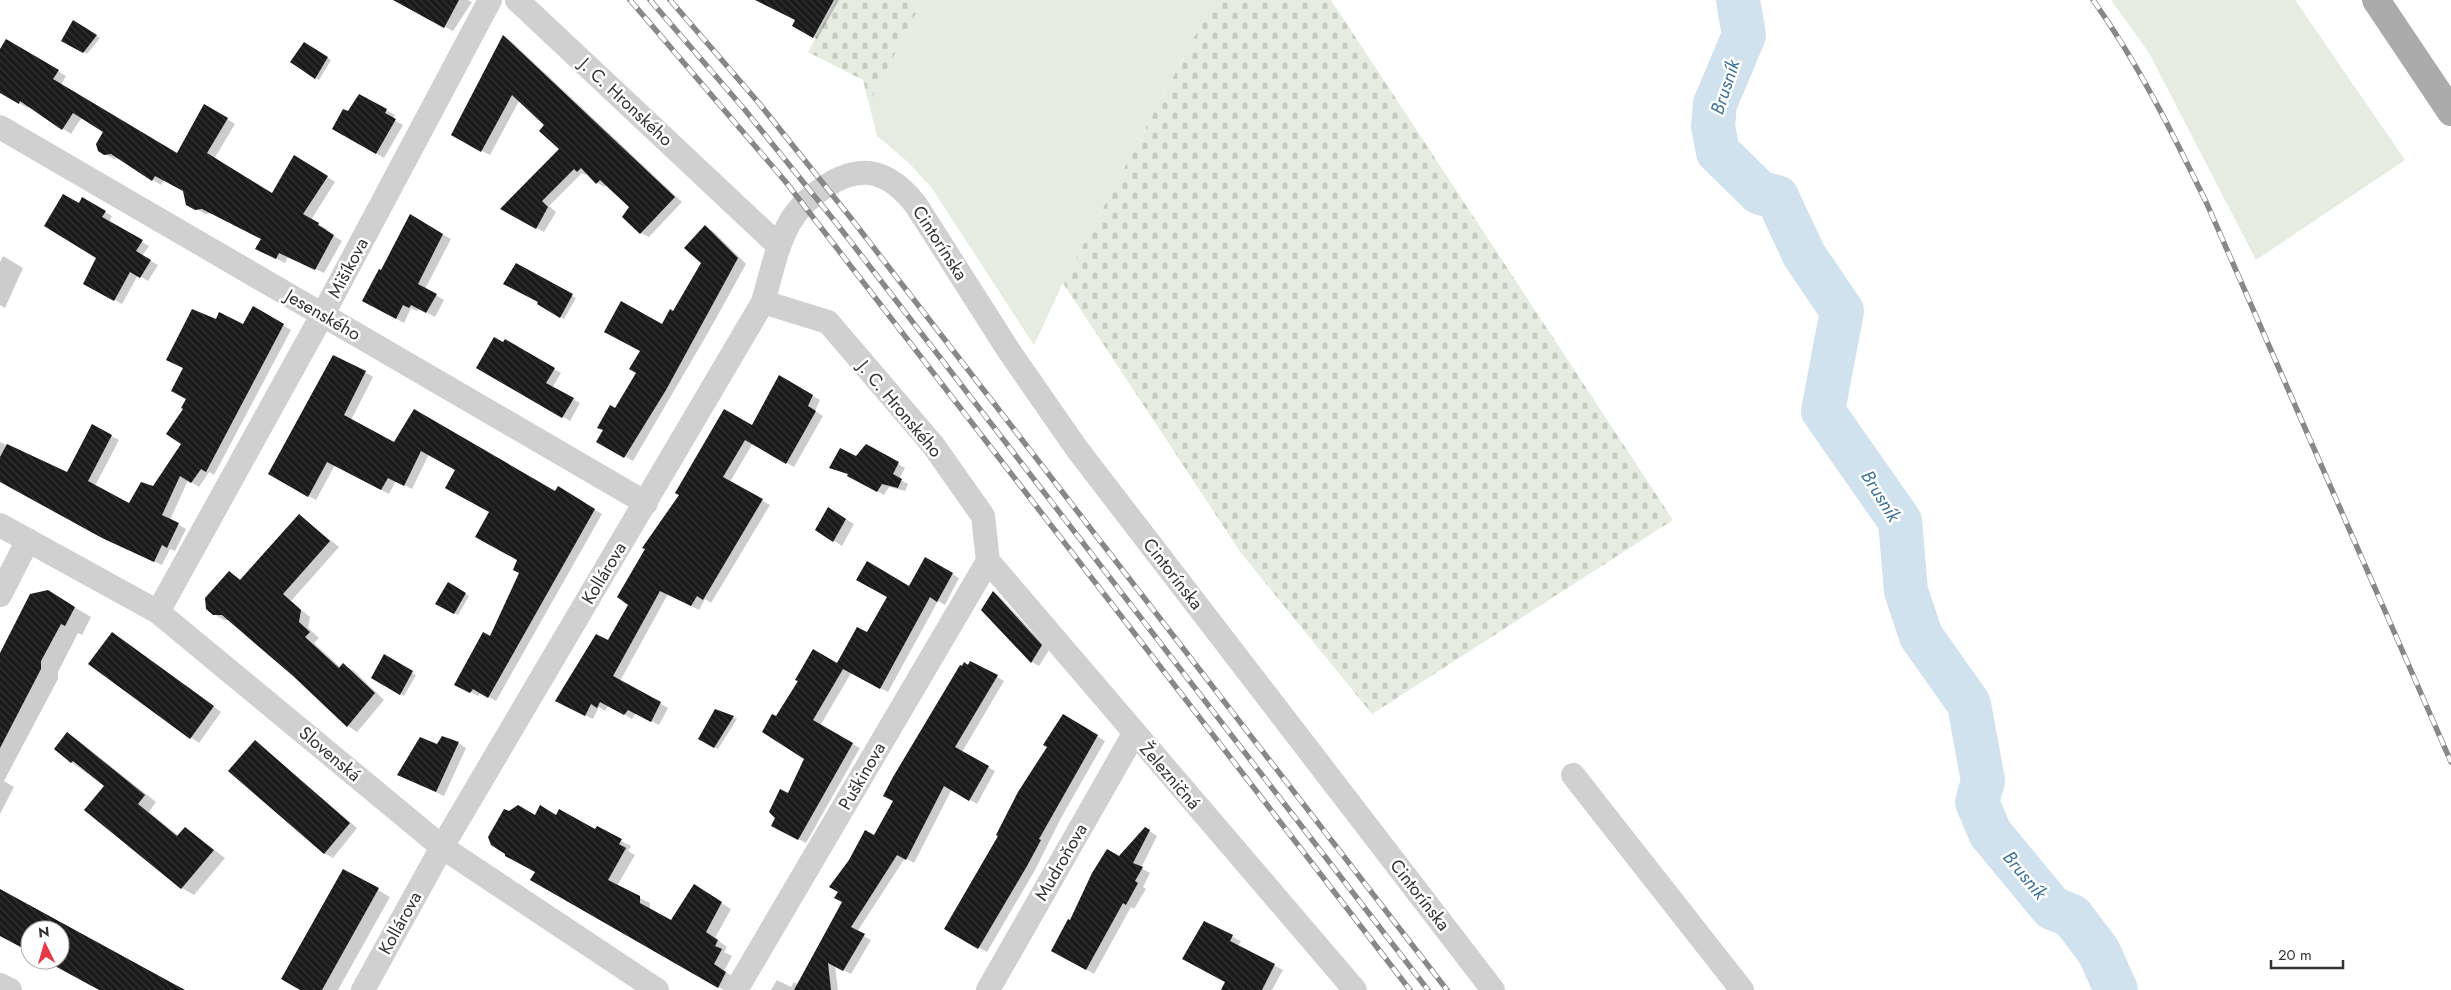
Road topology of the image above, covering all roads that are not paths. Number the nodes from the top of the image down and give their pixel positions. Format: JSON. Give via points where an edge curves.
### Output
{"nodes":[{"id":1,"x":490,"y":0,"type":"edge"},
{"id":2,"x":517,"y":0,"type":"edge"},
{"id":3,"x":2376,"y":0,"type":"edge"},
{"id":4,"x":2451,"y":112,"type":"edge"},
{"id":5,"x":0,"y":127,"type":"edge"},
{"id":6,"x":854,"y":172,"type":"joint"},
{"id":7,"x":779,"y":246,"type":"junction"},
{"id":8,"x":763,"y":302,"type":"junction"},
{"id":9,"x":322,"y":314,"type":"junction"},
{"id":10,"x":646,"y":503,"type":"junction"},
{"id":11,"x":0,"y":525,"type":"edge"},
{"id":12,"x":28,"y":540,"type":"junction"},
{"id":13,"x":988,"y":561,"type":"junction"},
{"id":14,"x":0,"y":595,"type":"edge"},
{"id":15,"x":158,"y":612,"type":"junction"},
{"id":16,"x":1134,"y":734,"type":"junction"},
{"id":17,"x":1574,"y":775,"type":"dead end"},
{"id":18,"x":442,"y":847,"type":"junction"},
{"id":19,"x":0,"y":985,"type":"edge"},
{"id":20,"x":10,"y":990,"type":"edge"},
{"id":21,"x":363,"y":990,"type":"edge"},
{"id":22,"x":657,"y":990,"type":"edge"},
{"id":23,"x":736,"y":990,"type":"edge"},
{"id":24,"x":988,"y":990,"type":"edge"},
{"id":25,"x":1354,"y":990,"type":"edge"},
{"id":26,"x":1493,"y":990,"type":"edge"},
{"id":27,"x":1742,"y":990,"type":"edge"}],
"edges":[{"from":1,"to":9,"type":"street","name":"Mišíkova"},
{"from":2,"to":7,"type":"street","name":"J. C. Hronského"},
{"from":3,"to":4,"type":"main road"},
{"from":5,"to":9,"type":"street","name":"Jesenského"},
{"from":6,"to":7,"type":"street","name":"Kollárova","via":[[819,190],[803,205]]},
{"from":6,"to":26,"type":"street","name":"Cintorínska","via":[[880,175],[894,182],[916,205],[1077,449]]},
{"from":7,"to":8,"type":"street","name":"Kollárova"},
{"from":8,"to":10,"type":"street","name":"Kollárova"},
{"from":8,"to":13,"type":"street","name":"J. C. Hronského","via":[[828,322],[933,446],[983,516]]},
{"from":9,"to":10,"type":"street","name":"Jesenského"},
{"from":9,"to":15,"type":"street","name":"Mišíkova"},
{"from":10,"to":18,"type":"street","name":"Kollárova"},
{"from":11,"to":12,"type":"street","name":"Slovenská"},
{"from":12,"to":14,"type":"street"},
{"from":12,"to":15,"type":"street","name":"Slovenská"},
{"from":13,"to":16,"type":"street","name":"Železničná"},
{"from":13,"to":23,"type":"street","name":"Puškinova"},
{"from":15,"to":18,"type":"street","name":"Slovenská"},
{"from":16,"to":24,"type":"street","name":"Mudroňova"},
{"from":16,"to":25,"type":"street","name":"Železničná"},
{"from":17,"to":27,"type":"street"},
{"from":18,"to":21,"type":"street","name":"Kollárova"},
{"from":18,"to":22,"type":"street","name":"Slovenská"},
{"from":19,"to":20,"type":"street"}]}
